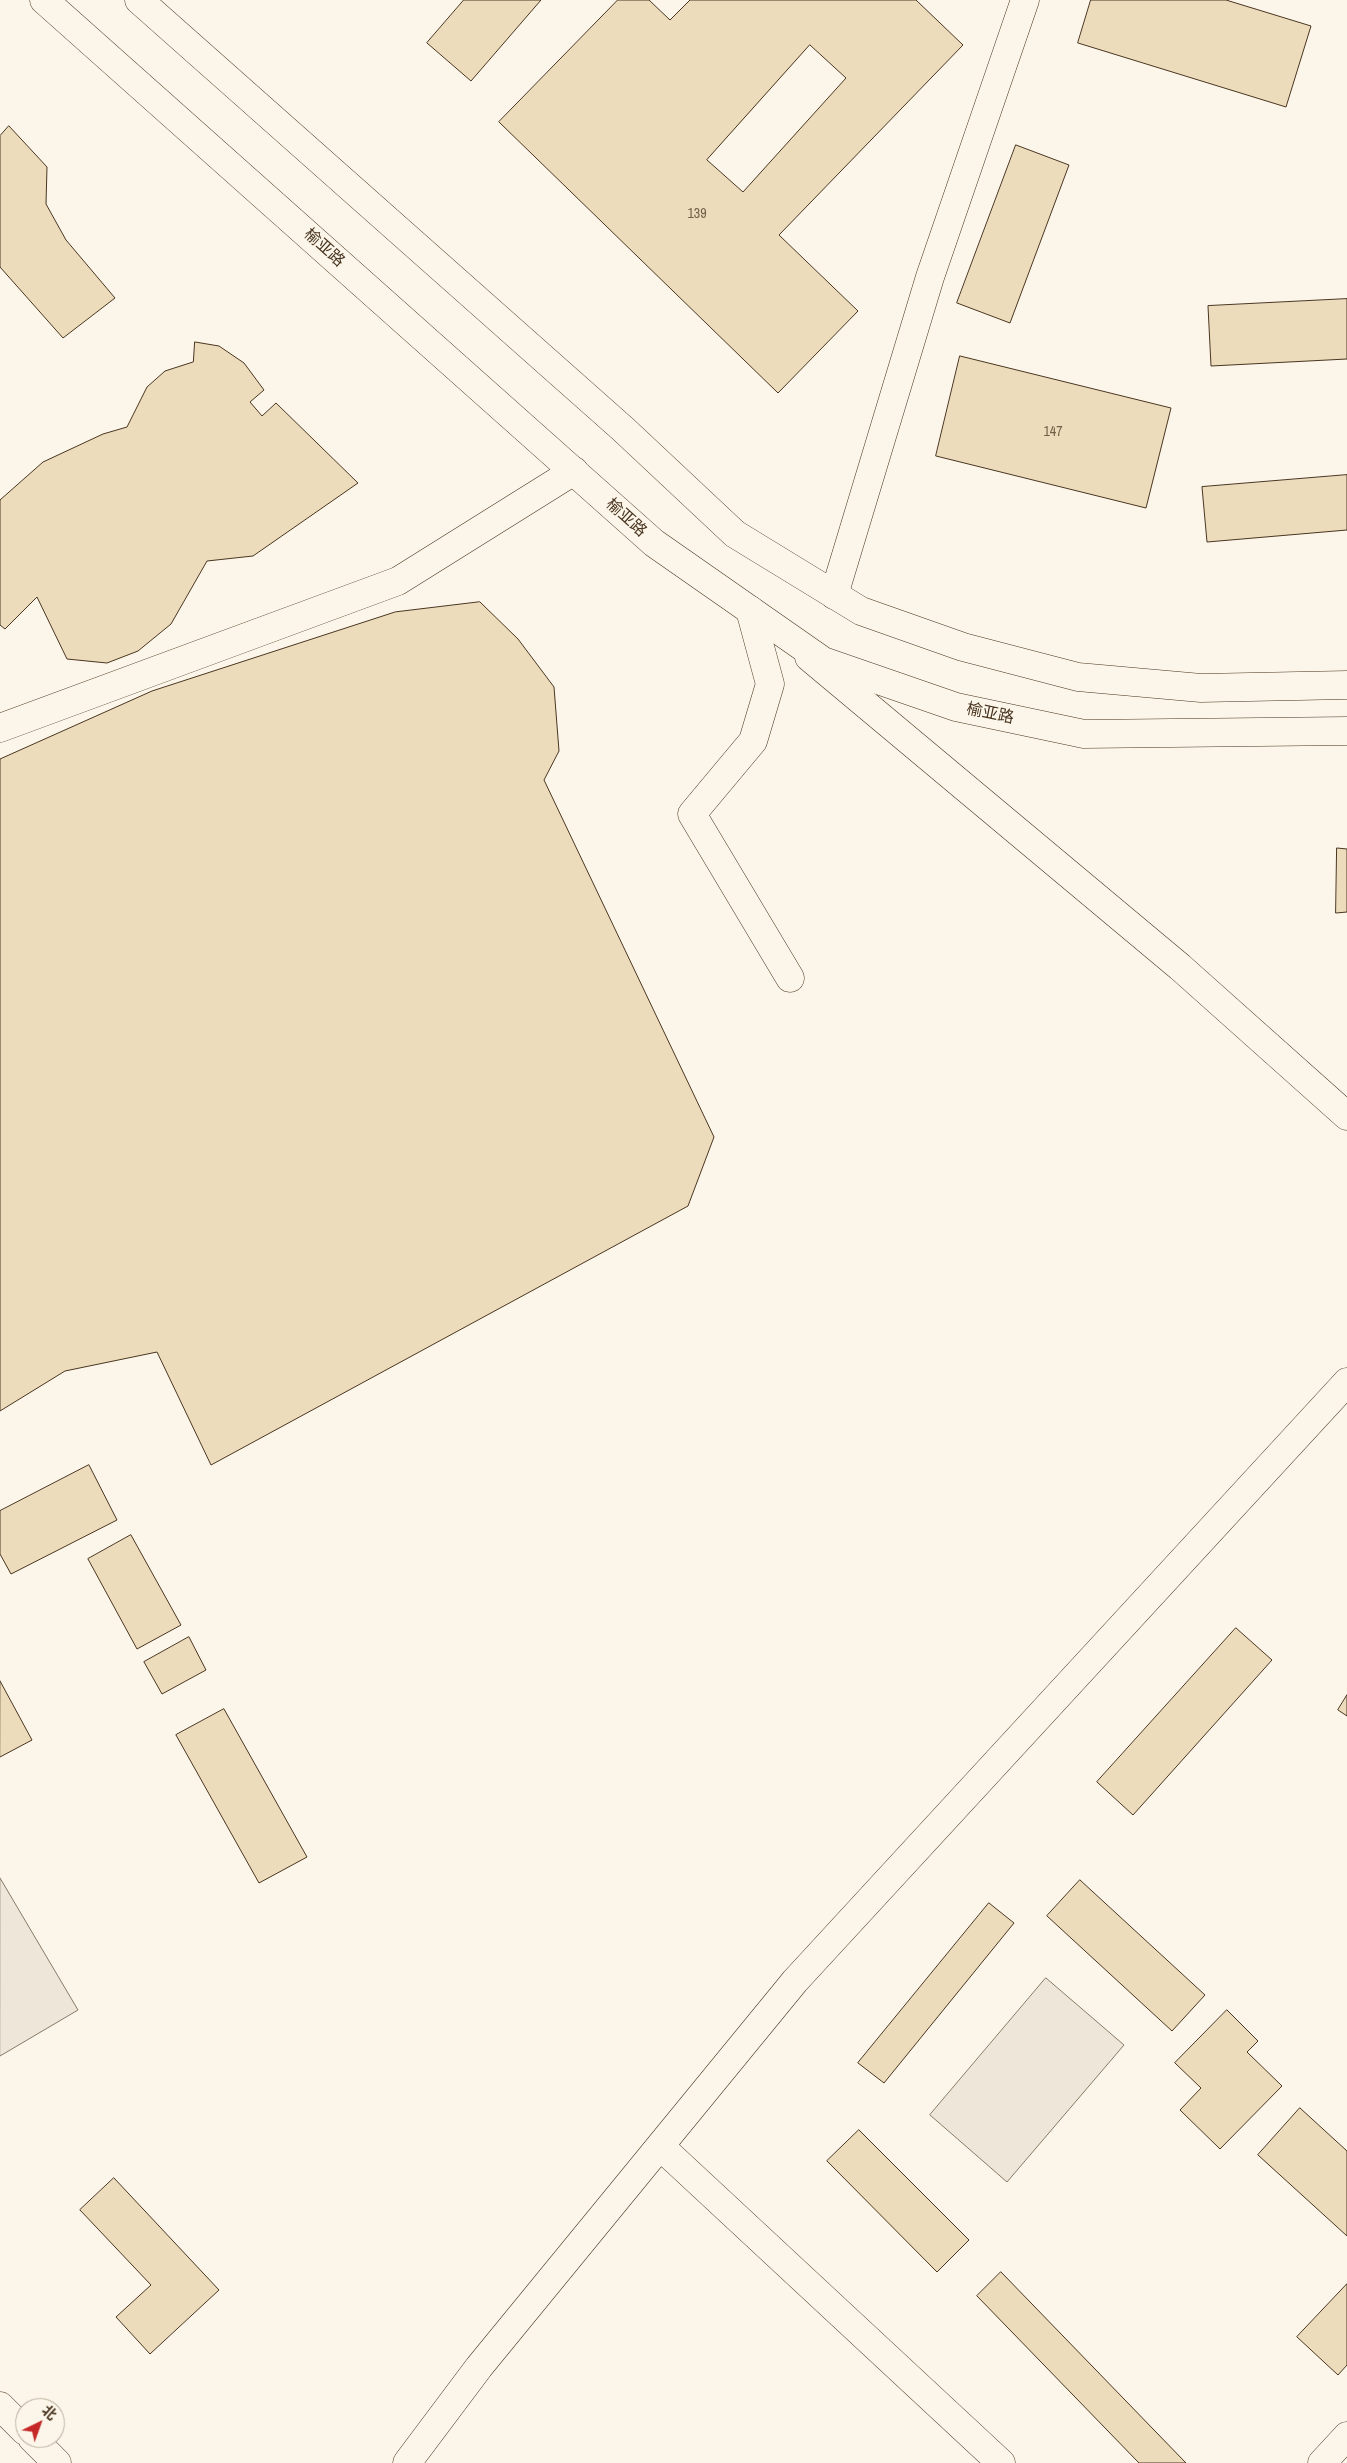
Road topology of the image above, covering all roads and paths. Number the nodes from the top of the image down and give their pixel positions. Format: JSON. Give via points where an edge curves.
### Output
{"nodes":[{"id":1,"x":44,"y":0,"type":"edge"},
{"id":2,"x":139,"y":0,"type":"edge"},
{"id":3,"x":1026,"y":0,"type":"edge"},
{"id":4,"x":574,"y":471,"type":"junction"},
{"id":5,"x":834,"y":595,"type":"junction"},
{"id":6,"x":758,"y":616,"type":"junction"},
{"id":7,"x":1347,"y":685,"type":"edge"},
{"id":8,"x":0,"y":728,"type":"edge"},
{"id":9,"x":1347,"y":731,"type":"edge"},
{"id":10,"x":790,"y":978,"type":"dead end"},
{"id":11,"x":1347,"y":1116,"type":"edge"},
{"id":12,"x":1347,"y":1382,"type":"edge"},
{"id":13,"x":660,"y":2146,"type":"junction"},
{"id":14,"x":0,"y":2406,"type":"edge"},
{"id":15,"x":15,"y":2421,"type":"edge"},
{"id":16,"x":1347,"y":2436,"type":"edge"},
{"id":17,"x":42,"y":2448,"type":"edge"},
{"id":18,"x":57,"y":2463,"type":"edge"},
{"id":19,"x":407,"y":2463,"type":"edge"},
{"id":20,"x":1000,"y":2463,"type":"edge"},
{"id":21,"x":1322,"y":2463,"type":"edge"}],
"edges":[{"from":1,"to":4,"type":"main road","name":"榆亚路"},
{"from":2,"to":5,"type":"main road","via":[[616,422],[735,534]]},
{"from":3,"to":5,"type":"main road","via":[[930,277]]},
{"from":4,"to":6,"type":"main road","name":"榆亚路","via":[[654,542]]},
{"from":4,"to":8,"type":"main road","via":[[398,581]]},
{"from":5,"to":7,"type":"main road","via":[[861,611],[954,643],[1078,677],[1201,688]]},
{"from":6,"to":9,"type":"main road","name":"榆亚路","via":[[823,661],[956,707],[1084,734]]},
{"from":6,"to":10,"type":"main road","via":[[770,684],[756,732],[753,741],[692,814]]},
{"from":6,"to":11,"type":"main road","via":[[1180,967]]},
{"from":12,"to":13,"type":"main road","via":[[795,1981]]},
{"from":13,"to":19,"type":"main road","via":[[479,2367]]},
{"from":13,"to":20,"type":"main road"},
{"from":14,"to":15,"type":"main road"},
{"from":16,"to":21,"type":"main road"},
{"from":17,"to":18,"type":"main road"}]}
